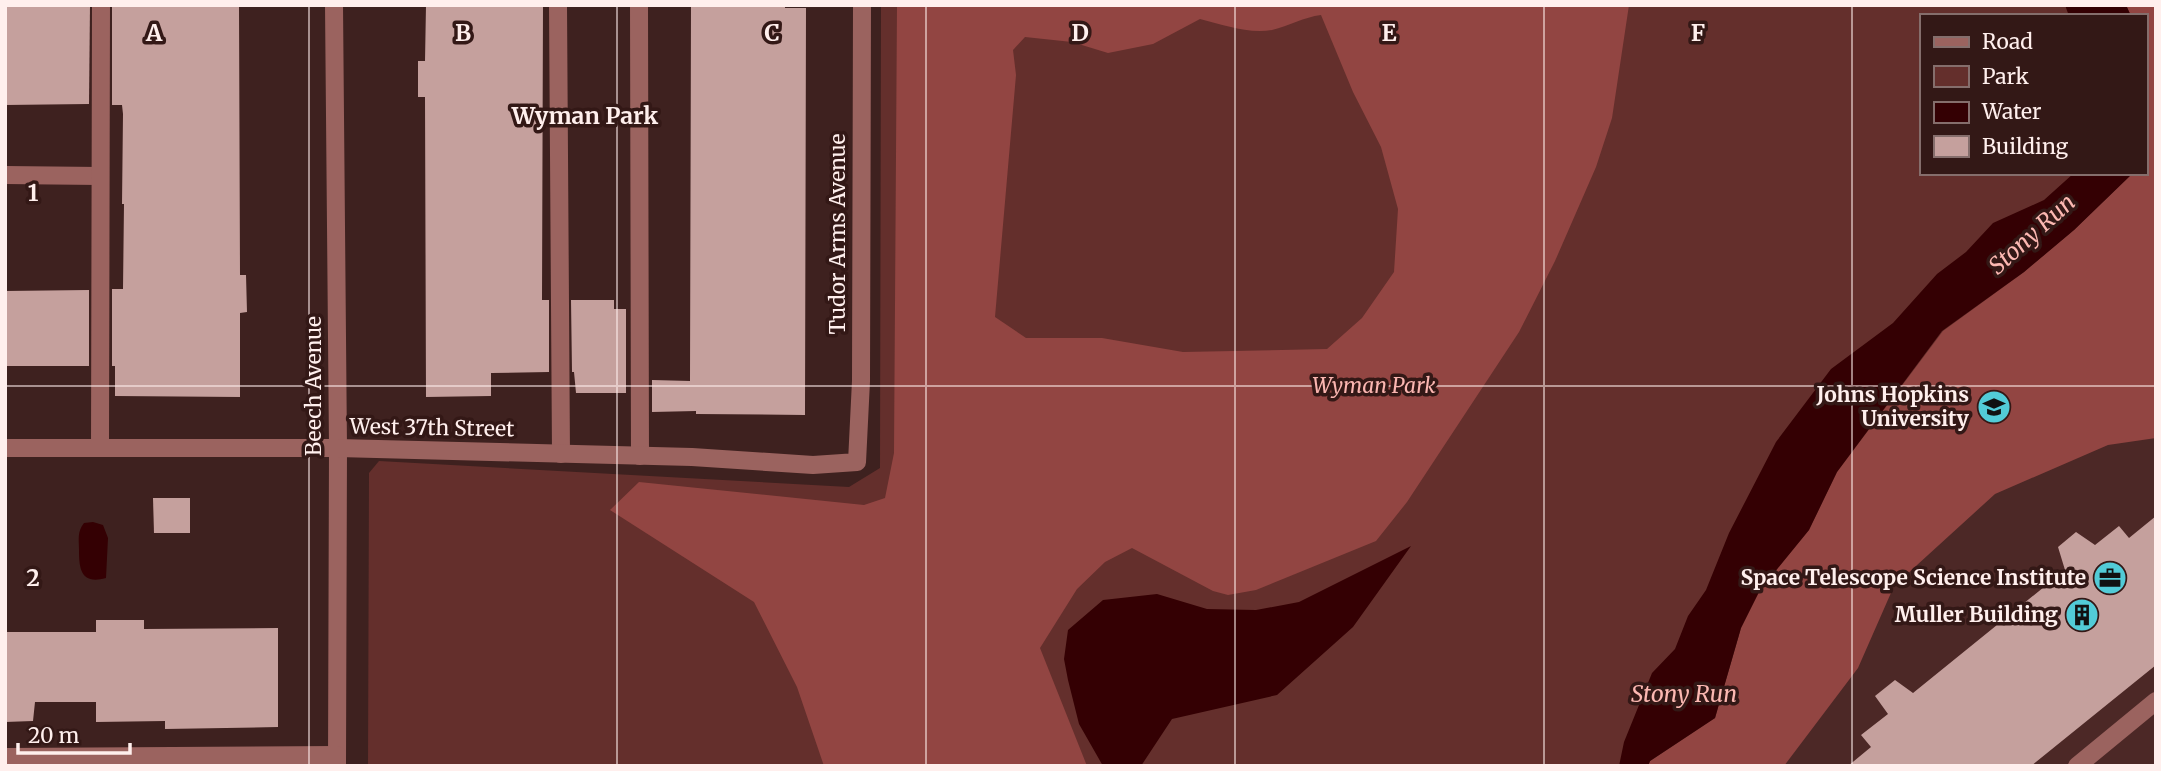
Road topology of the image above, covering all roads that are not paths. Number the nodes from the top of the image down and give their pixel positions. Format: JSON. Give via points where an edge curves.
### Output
{"nodes":[{"id":1,"x":101,"y":5,"type":"edge"},
{"id":2,"x":334,"y":5,"type":"edge"},
{"id":3,"x":558,"y":5,"type":"edge"},
{"id":4,"x":639,"y":5,"type":"edge"},
{"id":5,"x":862,"y":5,"type":"edge"},
{"id":6,"x":5,"y":175,"type":"edge"},
{"id":7,"x":100,"y":176,"type":"junction"},
{"id":8,"x":5,"y":448,"type":"edge"},
{"id":9,"x":100,"y":448,"type":"junction"},
{"id":10,"x":338,"y":448,"type":"junction"},
{"id":11,"x":561,"y":453,"type":"junction"},
{"id":12,"x":640,"y":456,"type":"junction"},
{"id":13,"x":857,"y":462,"type":"joint"},
{"id":14,"x":2156,"y":701,"type":"edge"},
{"id":15,"x":16,"y":760,"type":"edge"},
{"id":16,"x":337,"y":761,"type":"edge"},
{"id":17,"x":2077,"y":766,"type":"edge"}],
"edges":[{"from":1,"to":7,"type":"street"},
{"from":2,"to":10,"type":"street","name":"Beech Avenue"},
{"from":3,"to":11,"type":"street"},
{"from":4,"to":12,"type":"street"},
{"from":5,"to":13,"type":"street","name":"Tudor Arms Avenue"},
{"from":6,"to":7,"type":"street"},
{"from":7,"to":9,"type":"street"},
{"from":8,"to":9,"type":"street","name":"West 37th Street"},
{"from":9,"to":10,"type":"street","name":"West 37th Street"},
{"from":10,"to":11,"type":"street","name":"West 37th Street"},
{"from":10,"to":16,"type":"street","name":"Beech Avenue"},
{"from":11,"to":12,"type":"street","name":"West 37th Street"},
{"from":12,"to":13,"type":"street","name":"West 37th Street","via":[[813,465]]},
{"from":14,"to":17,"type":"street"},
{"from":15,"to":16,"type":"street"}]}
